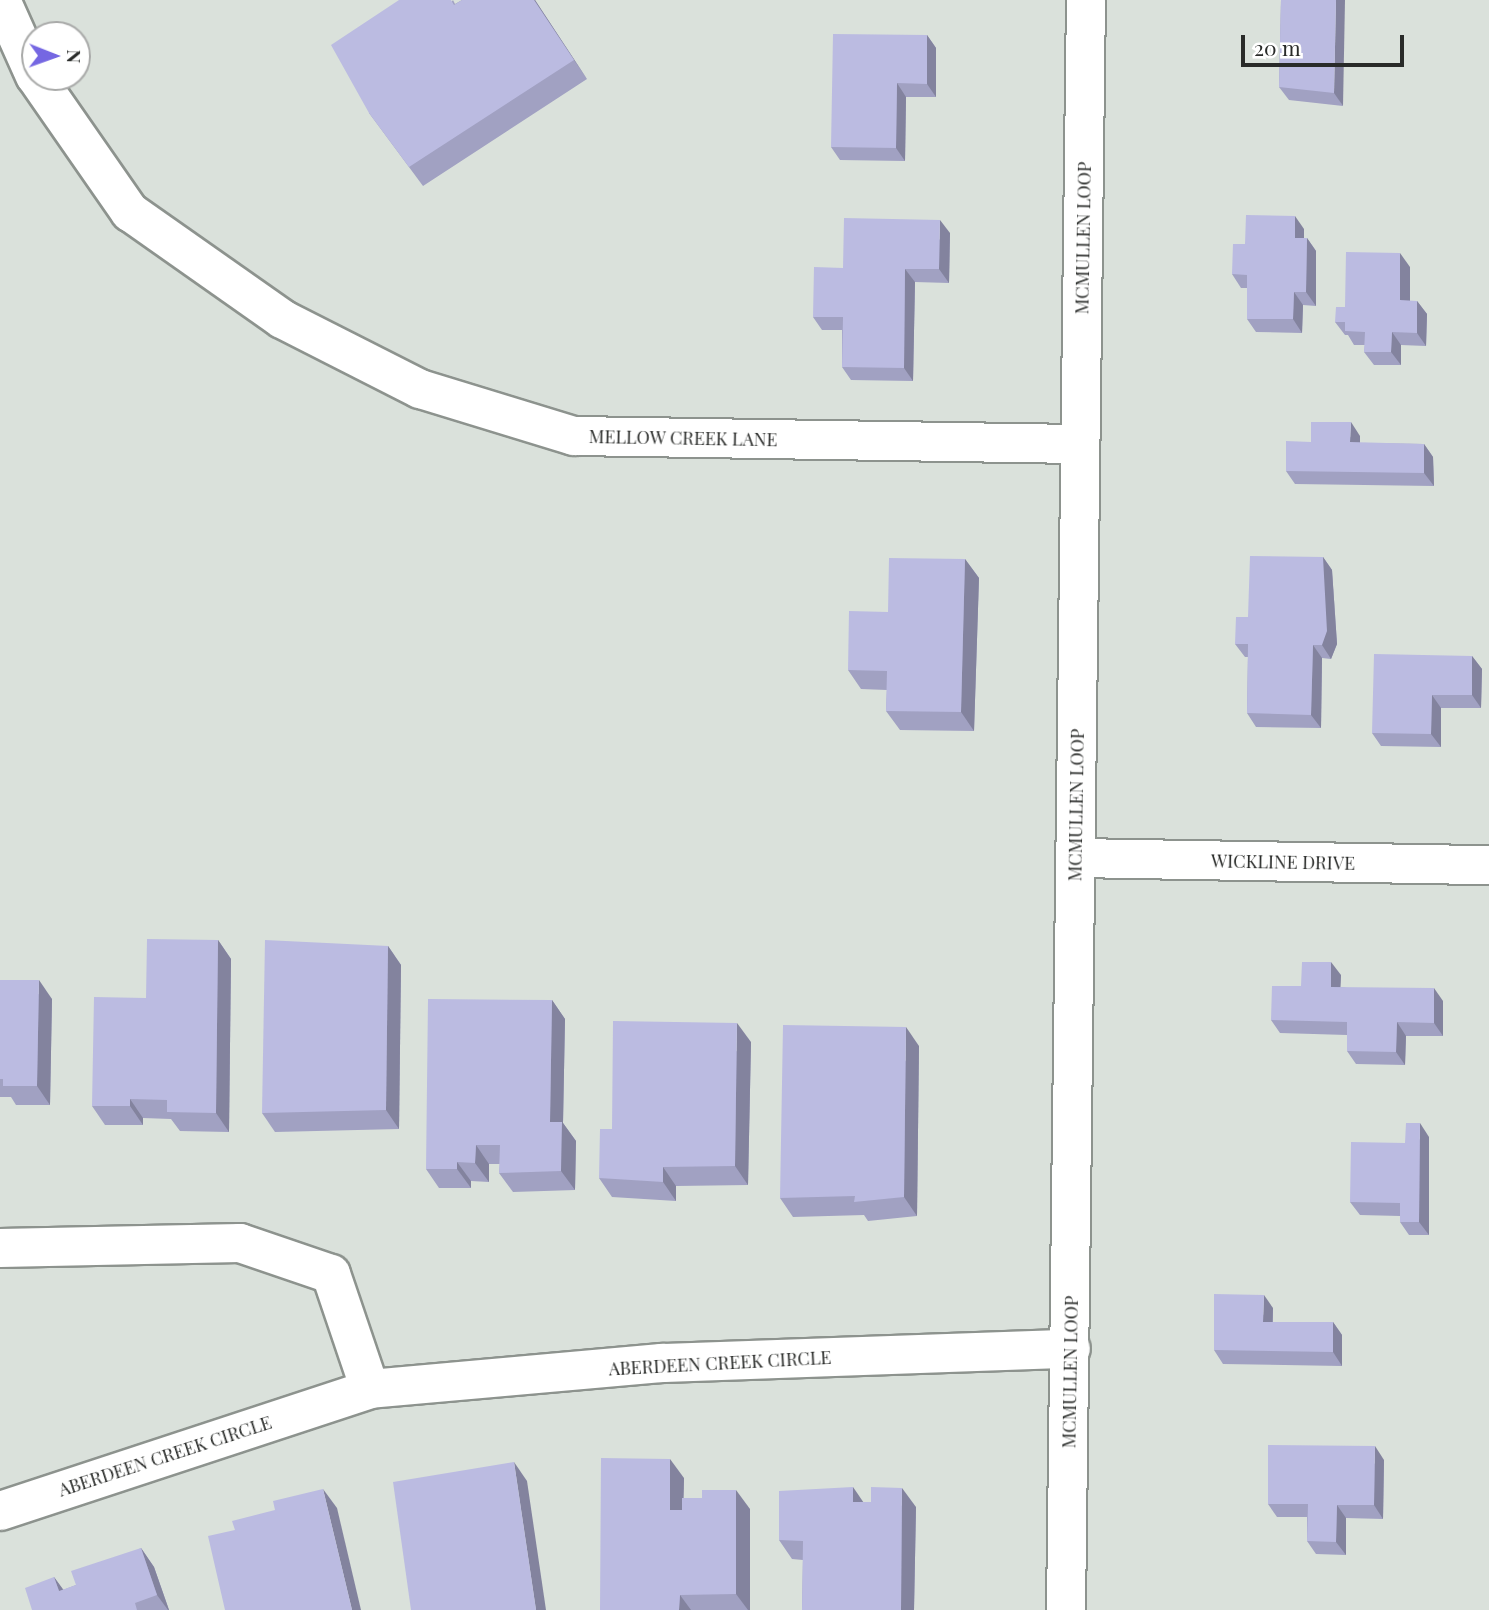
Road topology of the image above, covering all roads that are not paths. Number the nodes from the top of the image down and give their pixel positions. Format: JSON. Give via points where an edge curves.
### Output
{"nodes":[{"id":1,"x":1,"y":0,"type":"edge"},
{"id":2,"x":1086,"y":0,"type":"edge"},
{"id":3,"x":21,"y":45,"type":"edge"},
{"id":4,"x":45,"y":91,"type":"edge"},
{"id":5,"x":1080,"y":444,"type":"junction"},
{"id":6,"x":1076,"y":858,"type":"junction"},
{"id":7,"x":1489,"y":865,"type":"edge"},
{"id":8,"x":0,"y":1248,"type":"edge"},
{"id":9,"x":1071,"y":1349,"type":"junction"},
{"id":10,"x":370,"y":1389,"type":"junction"},
{"id":11,"x":0,"y":1511,"type":"edge"},
{"id":12,"x":1066,"y":1610,"type":"edge"}],
"edges":[{"from":1,"to":3,"type":"street","name":"MELLOW CREEK LANE"},
{"from":2,"to":5,"type":"street","name":"MCMULLEN LOOP"},
{"from":4,"to":5,"type":"street","name":"MELLOW CREEK LANE","via":[[130,212],[282,319],[420,389],[574,436]]},
{"from":5,"to":6,"type":"street","name":"MCMULLEN LOOP"},
{"from":6,"to":7,"type":"street","name":"WICKLINE DRIVE"},
{"from":6,"to":9,"type":"street","name":"MCMULLEN LOOP"},
{"from":8,"to":10,"type":"street","via":[[240,1244],[331,1274]]},
{"from":9,"to":10,"type":"street","name":"ABERDEEN CREEK CIRCLE","via":[[662,1363]]},
{"from":9,"to":12,"type":"street","name":"MCMULLEN LOOP"},
{"from":10,"to":11,"type":"street","name":"ABERDEEN CREEK CIRCLE"}]}
